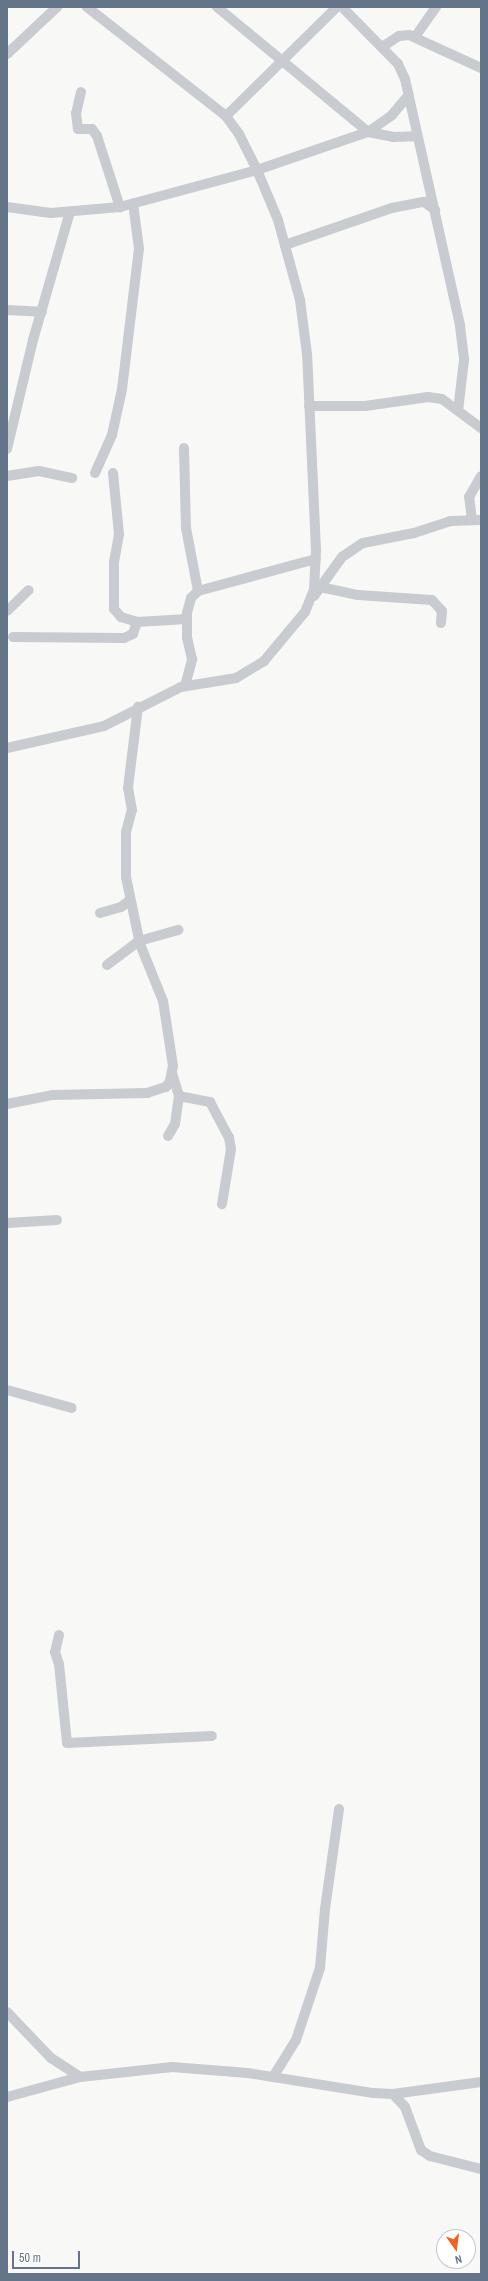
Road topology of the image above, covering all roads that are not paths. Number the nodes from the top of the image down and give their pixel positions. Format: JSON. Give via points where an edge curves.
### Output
{"nodes":[{"id":1,"x":58,"y":7,"type":"edge"},
{"id":2,"x":87,"y":7,"type":"edge"},
{"id":3,"x":217,"y":7,"type":"edge"},
{"id":4,"x":337,"y":7,"type":"edge"},
{"id":5,"x":342,"y":7,"type":"edge"},
{"id":6,"x":436,"y":7,"type":"edge"},
{"id":7,"x":98,"y":10,"type":"edge"},
{"id":8,"x":415,"y":37,"type":"junction"},
{"id":9,"x":382,"y":47,"type":"junction"},
{"id":10,"x":7,"y":54,"type":"edge"},
{"id":11,"x":282,"y":60,"type":"junction"},
{"id":12,"x":481,"y":68,"type":"edge"},
{"id":13,"x":81,"y":92,"type":"dead end"},
{"id":14,"x":409,"y":95,"type":"junction"},
{"id":15,"x":226,"y":116,"type":"junction"},
{"id":16,"x":368,"y":132,"type":"junction"},
{"id":17,"x":416,"y":136,"type":"junction"},
{"id":18,"x":257,"y":170,"type":"junction"},
{"id":19,"x":133,"y":203,"type":"junction"},
{"id":20,"x":120,"y":207,"type":"junction"},
{"id":21,"x":7,"y":208,"type":"edge"},
{"id":22,"x":434,"y":210,"type":"junction"},
{"id":23,"x":70,"y":212,"type":"junction"},
{"id":24,"x":285,"y":245,"type":"junction"},
{"id":25,"x":7,"y":310,"type":"edge"},
{"id":26,"x":42,"y":312,"type":"junction"},
{"id":27,"x":309,"y":406,"type":"junction"},
{"id":28,"x":458,"y":411,"type":"junction"},
{"id":29,"x":481,"y":428,"type":"edge"},
{"id":30,"x":184,"y":448,"type":"dead end"},
{"id":31,"x":7,"y":449,"type":"edge"},
{"id":32,"x":95,"y":473,"type":"dead end"},
{"id":33,"x":112,"y":473,"type":"dead end"},
{"id":34,"x":7,"y":476,"type":"edge"},
{"id":35,"x":481,"y":476,"type":"edge"},
{"id":36,"x":72,"y":478,"type":"dead end"},
{"id":37,"x":477,"y":520,"type":"edge"},
{"id":38,"x":316,"y":559,"type":"junction"},
{"id":39,"x":320,"y":587,"type":"junction"},
{"id":40,"x":29,"y":590,"type":"dead end"},
{"id":41,"x":198,"y":590,"type":"junction"},
{"id":42,"x":312,"y":599,"type":"junction"},
{"id":43,"x":7,"y":612,"type":"edge"},
{"id":44,"x":187,"y":619,"type":"junction"},
{"id":45,"x":137,"y":622,"type":"junction"},
{"id":46,"x":442,"y":623,"type":"dead end"},
{"id":47,"x":13,"y":637,"type":"dead end"},
{"id":48,"x":185,"y":686,"type":"junction"},
{"id":49,"x":138,"y":707,"type":"junction"},
{"id":50,"x":7,"y":748,"type":"edge"},
{"id":51,"x":130,"y":900,"type":"junction"},
{"id":52,"x":100,"y":913,"type":"dead end"},
{"id":53,"x":178,"y":930,"type":"dead end"},
{"id":54,"x":139,"y":941,"type":"junction"},
{"id":55,"x":107,"y":966,"type":"dead end"},
{"id":56,"x":172,"y":1072,"type":"junction"},
{"id":57,"x":179,"y":1096,"type":"junction"},
{"id":58,"x":7,"y":1104,"type":"edge"},
{"id":59,"x":168,"y":1136,"type":"dead end"},
{"id":60,"x":222,"y":1204,"type":"dead end"},
{"id":61,"x":57,"y":1220,"type":"dead end"},
{"id":62,"x":7,"y":1222,"type":"edge"},
{"id":63,"x":7,"y":1390,"type":"edge"},
{"id":64,"x":72,"y":1408,"type":"dead end"},
{"id":65,"x":59,"y":1635,"type":"dead end"},
{"id":66,"x":212,"y":1736,"type":"dead end"},
{"id":67,"x":339,"y":1810,"type":"dead end"},
{"id":68,"x":7,"y":2012,"type":"edge"},
{"id":69,"x":80,"y":2077,"type":"junction"},
{"id":70,"x":273,"y":2077,"type":"junction"},
{"id":71,"x":481,"y":2082,"type":"edge"},
{"id":72,"x":394,"y":2094,"type":"junction"},
{"id":73,"x":7,"y":2097,"type":"edge"},
{"id":74,"x":481,"y":2169,"type":"edge"}],
"edges":[{"from":1,"to":10,"type":"street"},
{"from":2,"to":7,"type":"street"},
{"from":3,"to":11,"type":"street"},
{"from":4,"to":11,"type":"street"},
{"from":5,"to":9,"type":"street"},
{"from":6,"to":8,"type":"street"},
{"from":7,"to":15,"type":"street"},
{"from":8,"to":9,"type":"street","via":[[404,34]]},
{"from":8,"to":12,"type":"street"},
{"from":9,"to":14,"type":"street","via":[[398,64]]},
{"from":11,"to":15,"type":"street"},
{"from":11,"to":16,"type":"street"},
{"from":13,"to":20,"type":"street","via":[[76,113],[78,129],[92,129],[97,136]]},
{"from":14,"to":16,"type":"street","via":[[392,115]]},
{"from":14,"to":17,"type":"street"},
{"from":15,"to":18,"type":"street","via":[[239,134]]},
{"from":16,"to":17,"type":"street","via":[[393,137]]},
{"from":16,"to":18,"type":"street"},
{"from":17,"to":22,"type":"street"},
{"from":18,"to":19,"type":"street"},
{"from":18,"to":24,"type":"street"},
{"from":19,"to":20,"type":"street"},
{"from":19,"to":32,"type":"street","via":[[139,249],[122,389],[112,436]]},
{"from":20,"to":23,"type":"street"},
{"from":21,"to":23,"type":"street"},
{"from":22,"to":24,"type":"street","via":[[424,202],[392,208]]},
{"from":22,"to":28,"type":"street","via":[[463,346]]},
{"from":23,"to":26,"type":"street"},
{"from":24,"to":27,"type":"street","via":[[303,319]]},
{"from":25,"to":26,"type":"street"},
{"from":26,"to":31,"type":"street"},
{"from":27,"to":28,"type":"street","via":[[365,406],[428,397],[446,401]]},
{"from":27,"to":38,"type":"street"},
{"from":28,"to":29,"type":"street"},
{"from":30,"to":41,"type":"street","via":[[186,528]]},
{"from":33,"to":45,"type":"street","via":[[119,534],[114,562],[114,609],[121,618]]},
{"from":34,"to":36,"type":"street","via":[[39,471]]},
{"from":35,"to":37,"type":"street","via":[[469,497]]},
{"from":37,"to":39,"type":"street","via":[[450,522],[422,531],[363,543],[342,557]]},
{"from":38,"to":41,"type":"street"},
{"from":38,"to":42,"type":"street"},
{"from":39,"to":42,"type":"street"},
{"from":39,"to":46,"type":"street","via":[[358,595],[436,602],[442,610]]},
{"from":40,"to":43,"type":"street"},
{"from":41,"to":44,"type":"street","via":[[190,602]]},
{"from":42,"to":48,"type":"street","via":[[264,661],[256,667],[222,682]]},
{"from":44,"to":45,"type":"street"},
{"from":44,"to":48,"type":"street","via":[[192,659]]},
{"from":45,"to":47,"type":"street","via":[[133,634],[124,638]]},
{"from":48,"to":49,"type":"street"},
{"from":49,"to":50,"type":"street","via":[[104,726]]},
{"from":49,"to":51,"type":"street","via":[[128,788],[132,810],[126,832],[126,877]]},
{"from":51,"to":52,"type":"street","via":[[121,907]]},
{"from":51,"to":54,"type":"street"},
{"from":53,"to":54,"type":"street"},
{"from":54,"to":55,"type":"street"},
{"from":54,"to":56,"type":"street","via":[[154,986],[162,1001]]},
{"from":56,"to":57,"type":"street"},
{"from":56,"to":58,"type":"street","via":[[166,1087],[147,1093],[53,1095]]},
{"from":57,"to":59,"type":"street","via":[[175,1124]]},
{"from":57,"to":60,"type":"street","via":[[210,1102],[229,1137],[231,1149]]},
{"from":61,"to":62,"type":"street"},
{"from":63,"to":64,"type":"street"},
{"from":65,"to":66,"type":"street","via":[[55,1652],[59,1664],[67,1743]]},
{"from":67,"to":70,"type":"street","via":[[325,1908],[320,1968],[296,2040]]},
{"from":68,"to":69,"type":"street","via":[[52,2058]]},
{"from":69,"to":70,"type":"street","via":[[172,2067],[220,2069]]},
{"from":69,"to":73,"type":"street"},
{"from":70,"to":72,"type":"street","via":[[328,2088]]},
{"from":71,"to":72,"type":"street"},
{"from":72,"to":74,"type":"street","via":[[405,2108],[421,2150],[430,2156]]}]}
